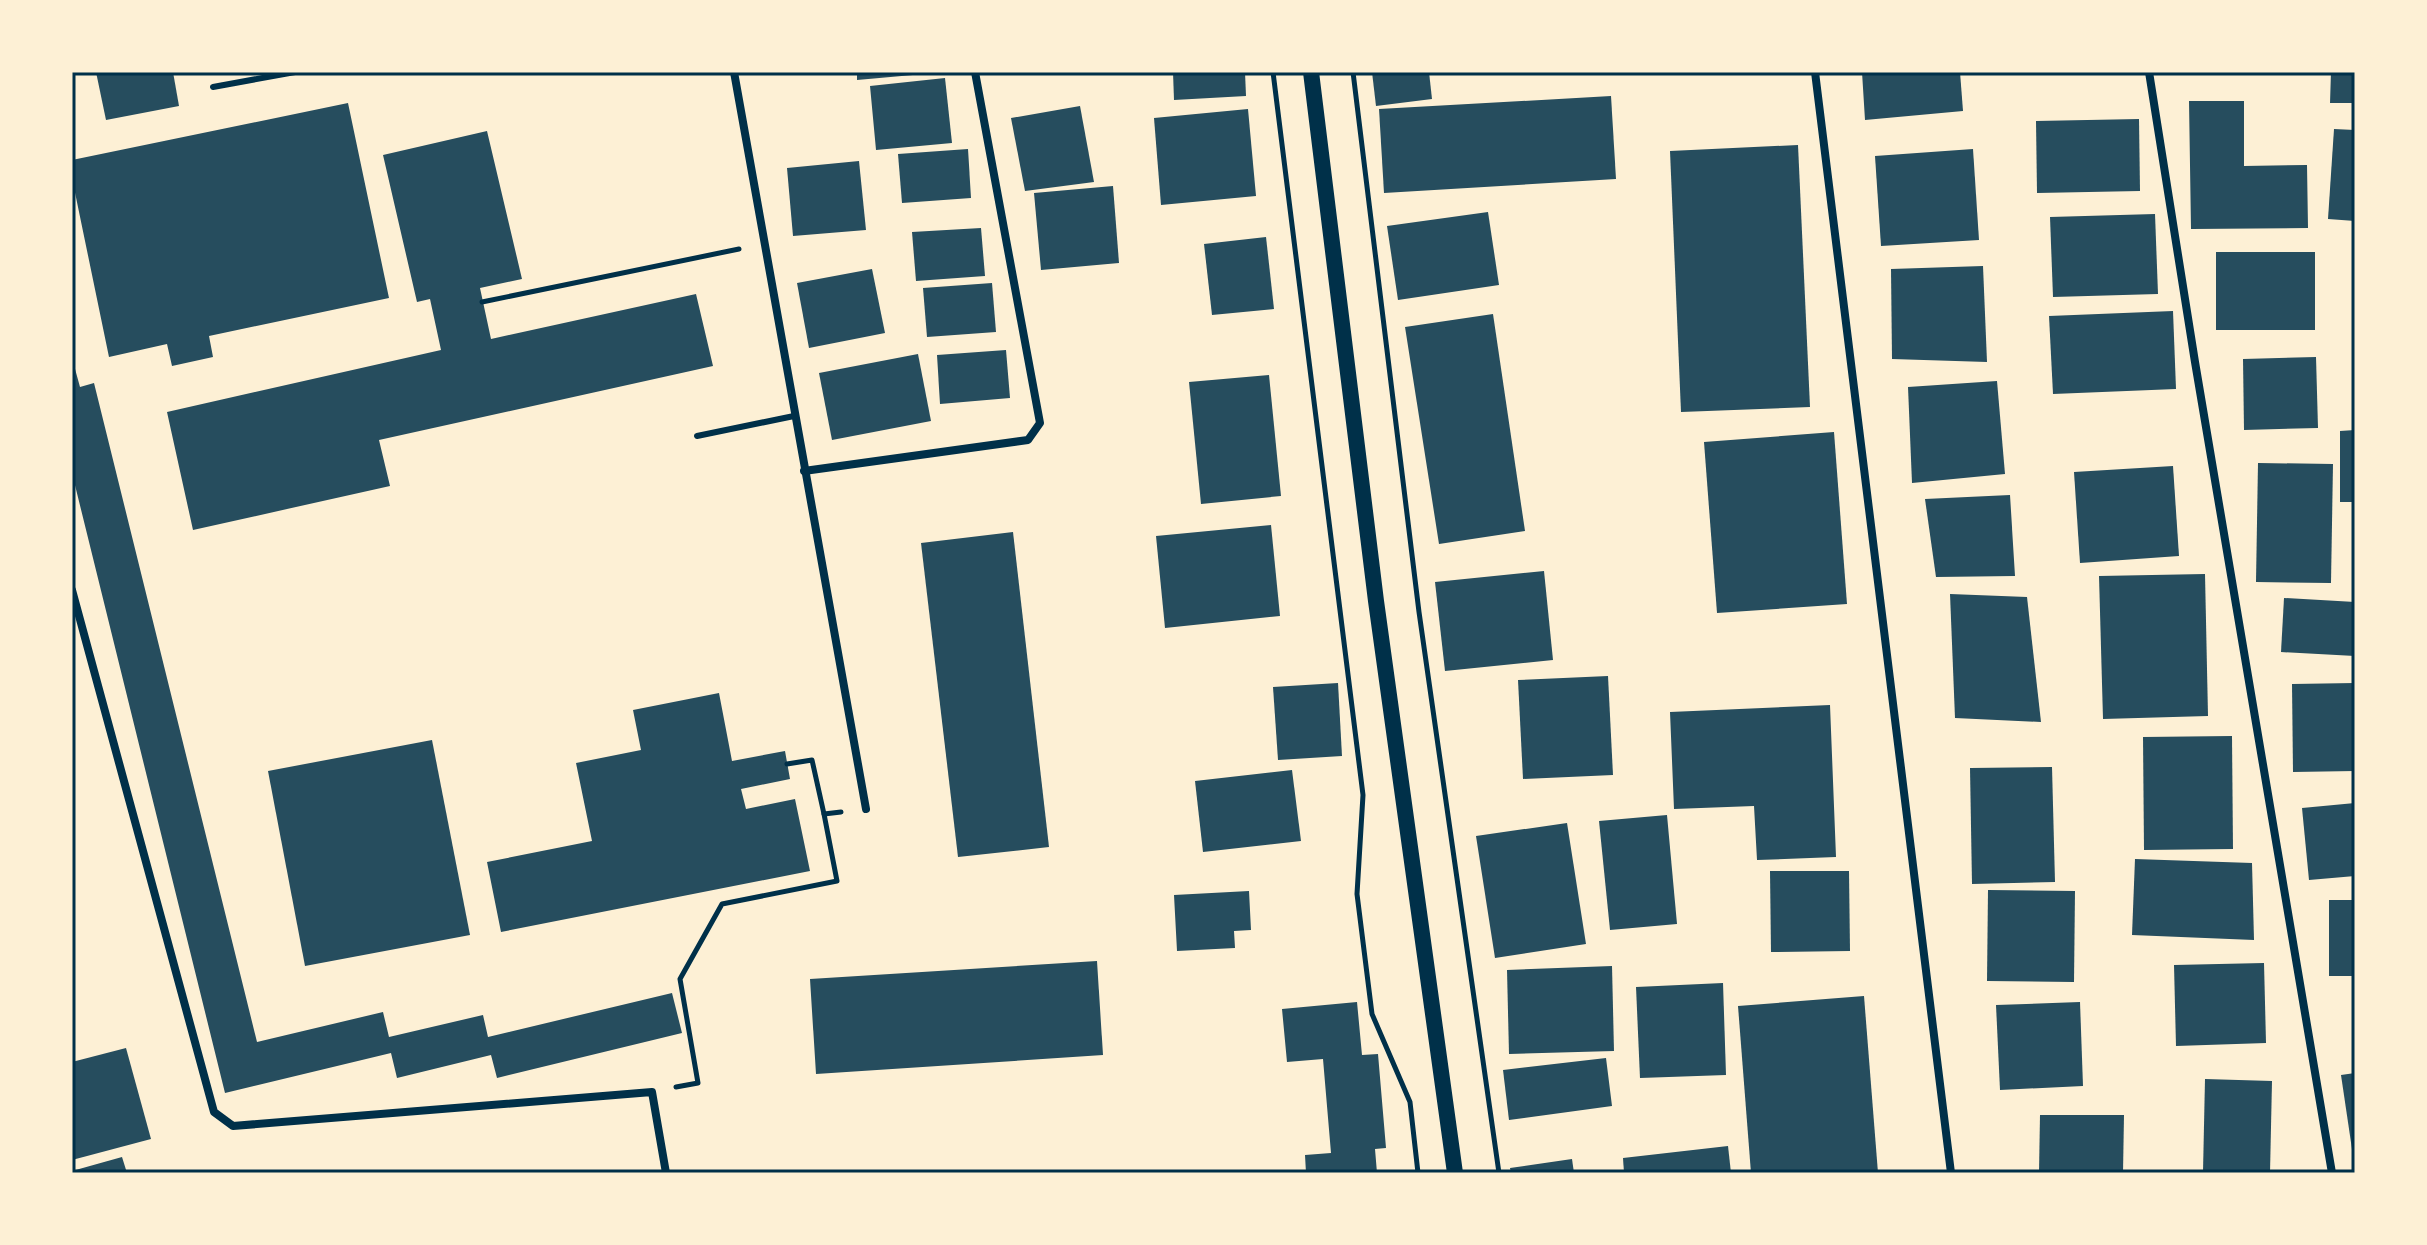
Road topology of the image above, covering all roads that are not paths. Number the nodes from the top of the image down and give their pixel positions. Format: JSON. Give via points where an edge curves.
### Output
{"nodes":[{"id":1,"x":295,"y":72,"type":"edge"},
{"id":2,"x":734,"y":72,"type":"edge"},
{"id":3,"x":975,"y":72,"type":"edge"},
{"id":4,"x":1311,"y":72,"type":"edge"},
{"id":5,"x":1815,"y":72,"type":"edge"},
{"id":6,"x":2149,"y":72,"type":"edge"},
{"id":7,"x":213,"y":87,"type":"dead end"},
{"id":8,"x":794,"y":416,"type":"junction"},
{"id":9,"x":697,"y":436,"type":"dead end"},
{"id":10,"x":804,"y":471,"type":"junction"},
{"id":11,"x":72,"y":590,"type":"edge"},
{"id":12,"x":866,"y":809,"type":"road end"},
{"id":13,"x":666,"y":1173,"type":"edge"},
{"id":14,"x":1455,"y":1173,"type":"edge"},
{"id":15,"x":1951,"y":1173,"type":"edge"},
{"id":16,"x":2332,"y":1173,"type":"edge"}],
"edges":[{"from":1,"to":7,"type":"lane"},
{"from":2,"to":8,"type":"street"},
{"from":3,"to":10,"type":"street","via":[[1040,423],[1028,440]]},
{"from":4,"to":14,"type":"main road","via":[[1376,601]]},
{"from":5,"to":15,"type":"street"},
{"from":6,"to":16,"type":"street"},
{"from":8,"to":9,"type":"lane"},
{"from":8,"to":10,"type":"street"},
{"from":10,"to":12,"type":"street"},
{"from":11,"to":13,"type":"street","via":[[214,1112],[233,1126],[652,1092]]}]}
